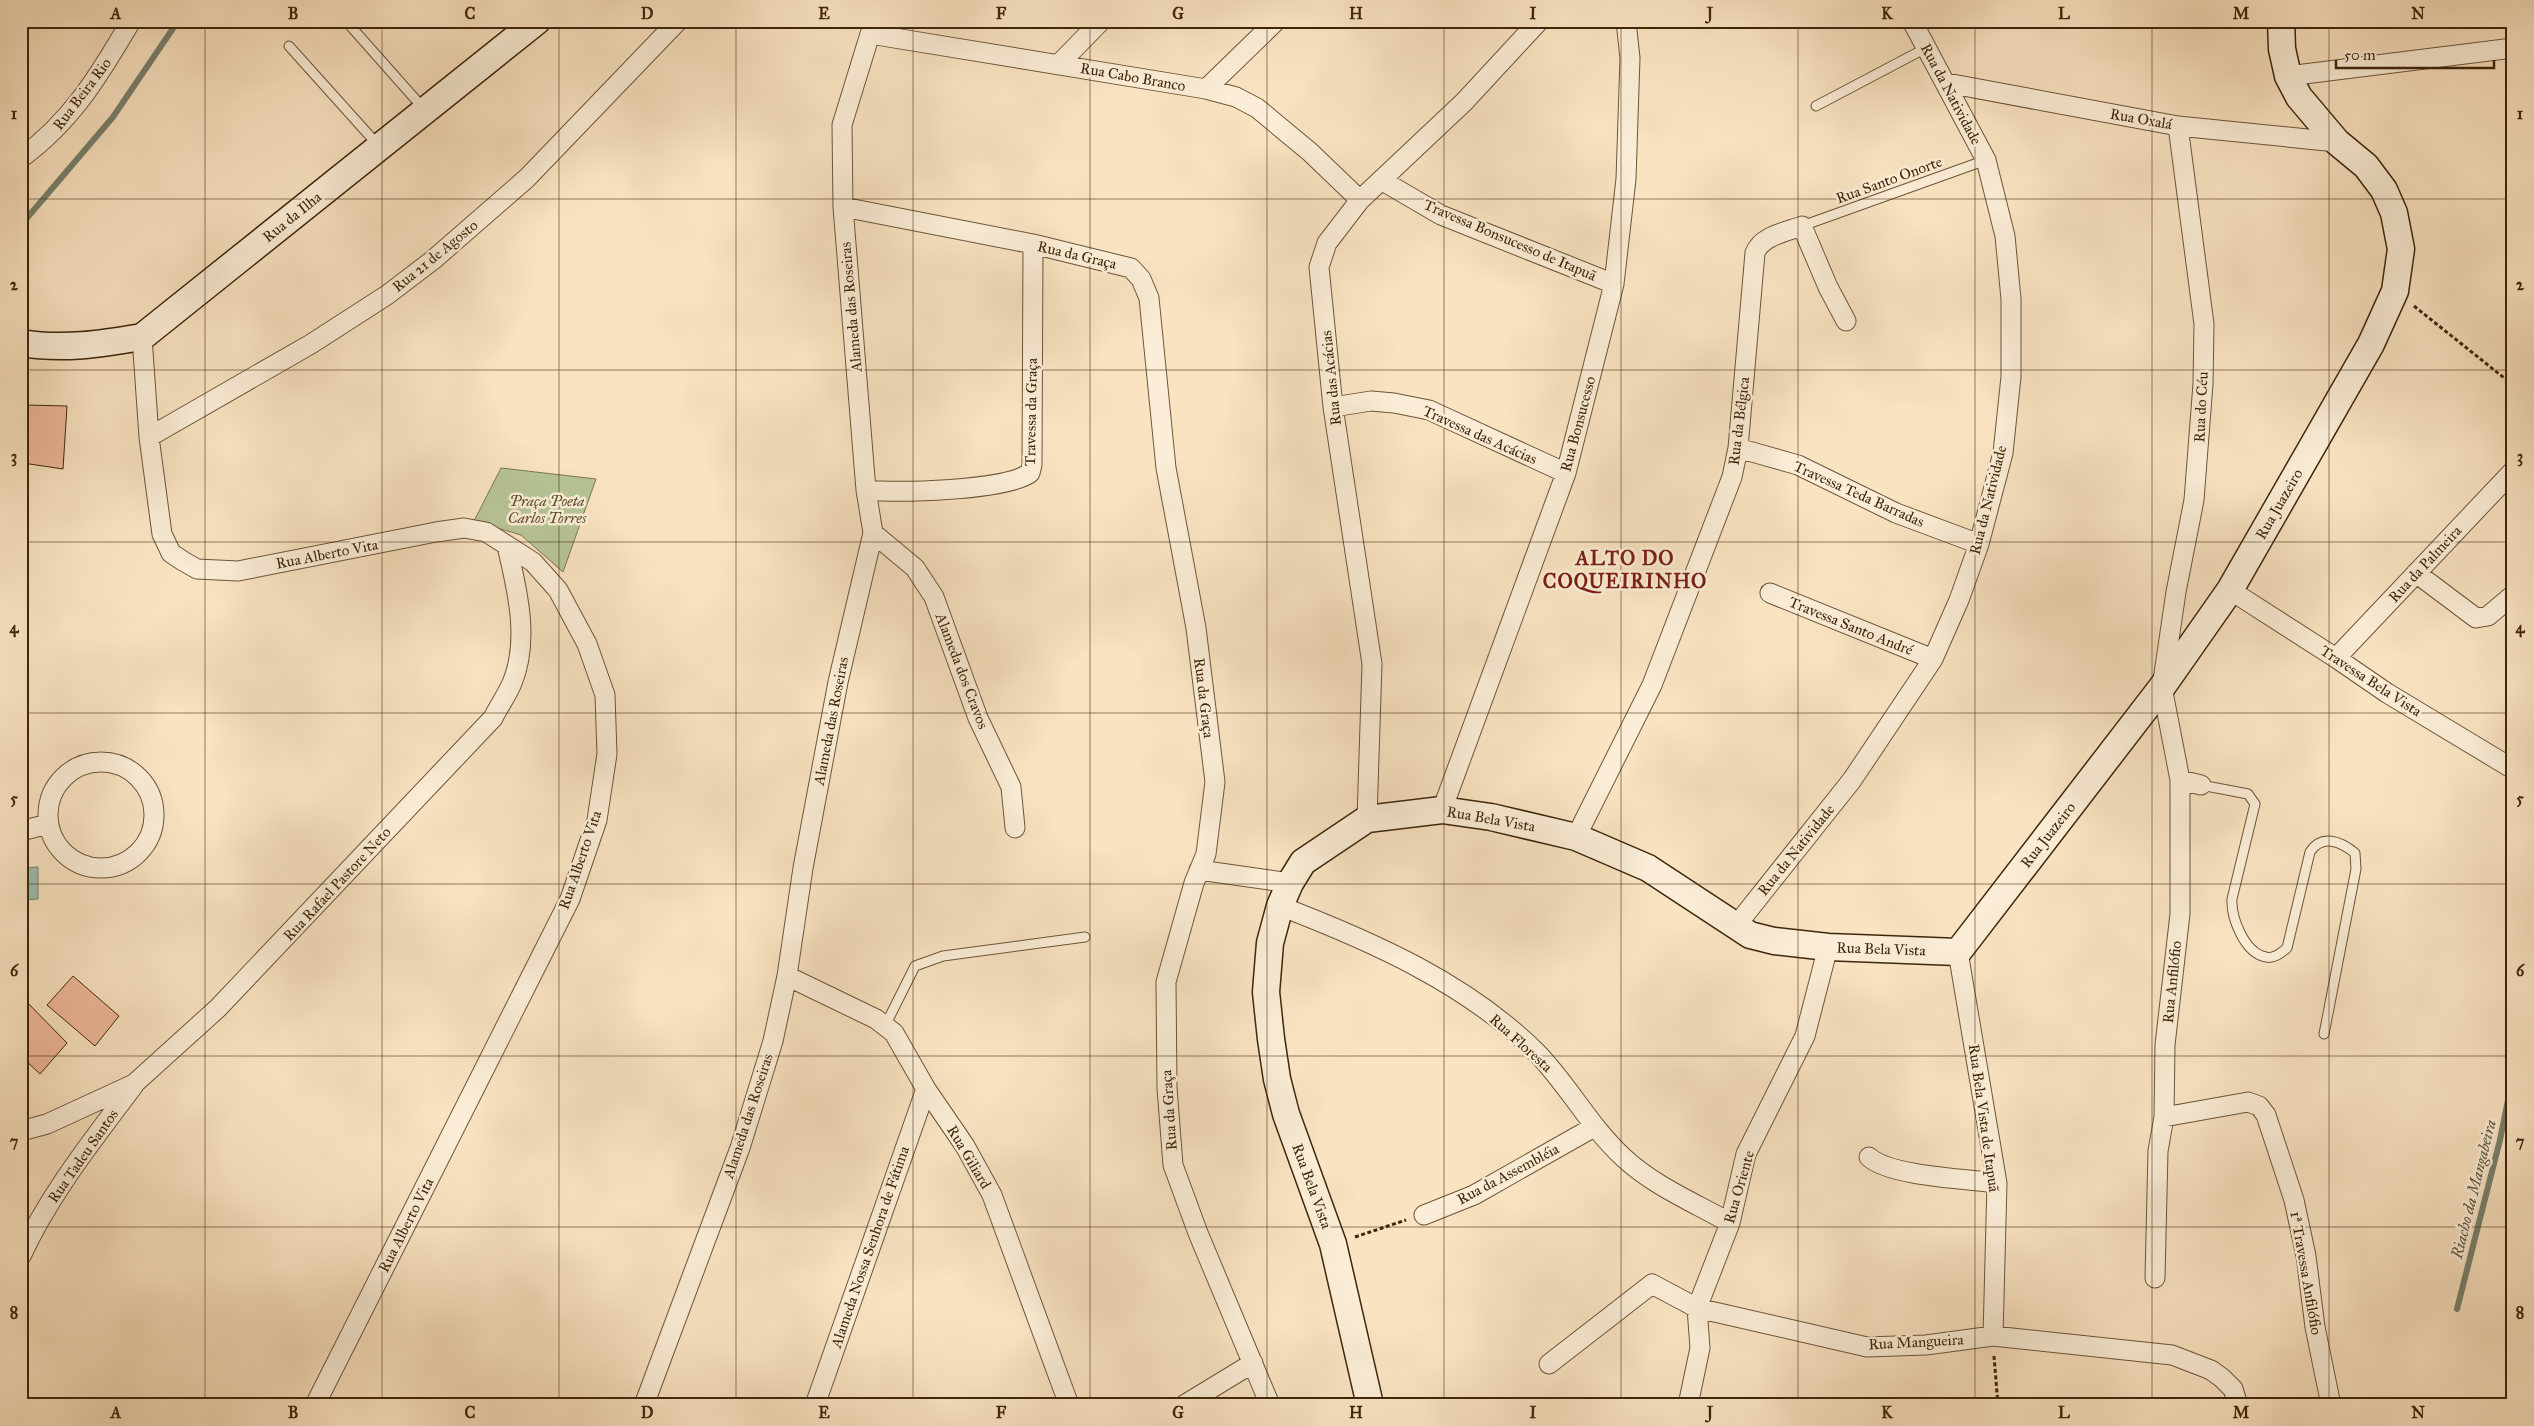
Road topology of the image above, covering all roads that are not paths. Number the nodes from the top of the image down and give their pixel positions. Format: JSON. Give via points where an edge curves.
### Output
{"nodes":[{"id":1,"x":131,"y":21,"type":"edge"},
{"id":2,"x":346,"y":21,"type":"edge"},
{"id":3,"x":537,"y":21,"type":"edge"},
{"id":4,"x":678,"y":21,"type":"edge"},
{"id":5,"x":1102,"y":21,"type":"edge"},
{"id":6,"x":1276,"y":21,"type":"edge"},
{"id":7,"x":1539,"y":21,"type":"edge"},
{"id":8,"x":1626,"y":21,"type":"edge"},
{"id":9,"x":1912,"y":21,"type":"edge"},
{"id":10,"x":2281,"y":21,"type":"edge"},
{"id":11,"x":874,"y":27,"type":"edge"},
{"id":12,"x":289,"y":46,"type":"dead end"},
{"id":13,"x":1926,"y":48,"type":"junction"},
{"id":14,"x":2513,"y":48,"type":"edge"},
{"id":15,"x":1059,"y":64,"type":"junction"},
{"id":16,"x":2288,"y":76,"type":"junction"},
{"id":17,"x":1947,"y":83,"type":"junction"},
{"id":18,"x":1206,"y":89,"type":"junction"},
{"id":19,"x":1816,"y":106,"type":"dead end"},
{"id":20,"x":425,"y":110,"type":"junction"},
{"id":21,"x":2178,"y":126,"type":"junction"},
{"id":22,"x":2337,"y":142,"type":"junction"},
{"id":23,"x":379,"y":147,"type":"junction"},
{"id":24,"x":21,"y":158,"type":"edge"},
{"id":25,"x":1986,"y":160,"type":"junction"},
{"id":26,"x":1381,"y":180,"type":"junction"},
{"id":27,"x":1360,"y":200,"type":"junction"},
{"id":28,"x":843,"y":207,"type":"junction"},
{"id":29,"x":1802,"y":226,"type":"junction"},
{"id":30,"x":1033,"y":244,"type":"junction"},
{"id":31,"x":1614,"y":284,"type":"junction"},
{"id":32,"x":1846,"y":321,"type":"dead end"},
{"id":33,"x":142,"y":337,"type":"junction"},
{"id":34,"x":21,"y":343,"type":"edge"},
{"id":35,"x":1333,"y":407,"type":"junction"},
{"id":36,"x":150,"y":437,"type":"junction"},
{"id":37,"x":1738,"y":448,"type":"junction"},
{"id":38,"x":2513,"y":471,"type":"edge"},
{"id":39,"x":1566,"y":473,"type":"junction"},
{"id":40,"x":866,"y":490,"type":"junction"},
{"id":41,"x":873,"y":533,"type":"junction"},
{"id":42,"x":1979,"y":544,"type":"junction"},
{"id":43,"x":507,"y":546,"type":"junction"},
{"id":44,"x":2416,"y":573,"type":"junction"},
{"id":45,"x":2230,"y":590,"type":"junction"},
{"id":46,"x":1770,"y":593,"type":"dead end"},
{"id":47,"x":2513,"y":595,"type":"edge"},
{"id":48,"x":2336,"y":658,"type":"junction"},
{"id":49,"x":1933,"y":659,"type":"junction"},
{"id":50,"x":2162,"y":687,"type":"junction"},
{"id":51,"x":2513,"y":769,"type":"edge"},
{"id":52,"x":2180,"y":780,"type":"junction"},
{"id":53,"x":2201,"y":785,"type":"joint"},
{"id":54,"x":1442,"y":810,"type":"junction"},
{"id":55,"x":1367,"y":820,"type":"junction"},
{"id":56,"x":48,"y":824,"type":"junction"},
{"id":57,"x":1015,"y":828,"type":"dead end"},
{"id":58,"x":21,"y":831,"type":"edge"},
{"id":59,"x":1576,"y":838,"type":"junction"},
{"id":60,"x":1199,"y":870,"type":"junction"},
{"id":61,"x":1285,"y":895,"type":"junction"},
{"id":62,"x":1735,"y":926,"type":"junction"},
{"id":63,"x":1085,"y":937,"type":"dead end"},
{"id":64,"x":1828,"y":947,"type":"junction"},
{"id":65,"x":1958,"y":952,"type":"junction"},
{"id":66,"x":787,"y":976,"type":"junction"},
{"id":67,"x":886,"y":1024,"type":"junction"},
{"id":68,"x":2324,"y":1034,"type":"dead end"},
{"id":69,"x":134,"y":1084,"type":"junction"},
{"id":70,"x":926,"y":1089,"type":"junction"},
{"id":71,"x":2164,"y":1117,"type":"junction"},
{"id":72,"x":1594,"y":1127,"type":"junction"},
{"id":73,"x":21,"y":1131,"type":"edge"},
{"id":74,"x":1869,"y":1157,"type":"dead end"},
{"id":75,"x":1996,"y":1183,"type":"junction"},
{"id":76,"x":1424,"y":1215,"type":"road end"},
{"id":77,"x":1730,"y":1223,"type":"junction"},
{"id":78,"x":21,"y":1256,"type":"edge"},
{"id":79,"x":2155,"y":1278,"type":"dead end"},
{"id":80,"x":1697,"y":1308,"type":"junction"},
{"id":81,"x":1993,"y":1336,"type":"junction"},
{"id":82,"x":1253,"y":1363,"type":"junction"},
{"id":83,"x":1549,"y":1364,"type":"dead end"},
{"id":84,"x":315,"y":1405,"type":"edge"},
{"id":85,"x":644,"y":1405,"type":"edge"},
{"id":86,"x":815,"y":1405,"type":"edge"},
{"id":87,"x":1069,"y":1405,"type":"edge"},
{"id":88,"x":1184,"y":1405,"type":"edge"},
{"id":89,"x":1270,"y":1405,"type":"edge"},
{"id":90,"x":1370,"y":1405,"type":"edge"},
{"id":91,"x":1688,"y":1405,"type":"edge"},
{"id":92,"x":2238,"y":1405,"type":"edge"},
{"id":93,"x":2331,"y":1405,"type":"edge"}],
"edges":[{"from":1,"to":24,"type":"street","name":"Rua Beira Rio","via":[[101,72],[65,120]]},
{"from":2,"to":20,"type":"lane"},
{"from":3,"to":20,"type":"main road","name":"Rua da Ilha"},
{"from":4,"to":36,"type":"street","name":"Rua 21 de Agosto","via":[[527,178],[433,260],[387,295],[311,344]]},
{"from":5,"to":15,"type":"street"},
{"from":6,"to":18,"type":"street"},
{"from":7,"to":26,"type":"street","name":"Rua das Acácias","via":[[1464,102]]},
{"from":8,"to":31,"type":"street","name":"Rua Bonsucesso","via":[[1630,58],[1626,179]]},
{"from":9,"to":13,"type":"street","name":"Rua da Natividade"},
{"from":10,"to":16,"type":"main road","name":"Rua Juazeiro","via":[[2282,49]]},
{"from":11,"to":15,"type":"street","name":"Rua Cabo Branco"},
{"from":11,"to":28,"type":"street","name":"Alameda das Roseiras","via":[[842,125]]},
{"from":12,"to":23,"type":"lane"},
{"from":13,"to":17,"type":"street","name":"Rua da Natividade"},
{"from":13,"to":19,"type":"lane"},
{"from":14,"to":16,"type":"street"},
{"from":15,"to":18,"type":"street","name":"Rua Cabo Branco"},
{"from":16,"to":22,"type":"main road","name":"Rua Juazeiro","via":[[2300,97]]},
{"from":17,"to":21,"type":"street","name":"Rua Oxalá"},
{"from":17,"to":25,"type":"street","name":"Rua da Natividade"},
{"from":18,"to":27,"type":"street","name":"Rua Cabo Branco","via":[[1236,97],[1257,108]]},
{"from":20,"to":23,"type":"main road","name":"Rua da Ilha"},
{"from":21,"to":22,"type":"street","name":"Rua Oxalá"},
{"from":21,"to":50,"type":"street","name":"Rua do Céu","via":[[2204,324],[2203,384],[2194,500]]},
{"from":22,"to":45,"type":"main road","name":"Rua Juazeiro","via":[[2366,166],[2384,190],[2394,213],[2401,249],[2395,290],[2371,344]]},
{"from":23,"to":33,"type":"main road","name":"Rua da Ilha"},
{"from":25,"to":29,"type":"lane","name":"Rua Santo Onorte"},
{"from":25,"to":42,"type":"street","name":"Rua da Natividade","via":[[2005,236],[2011,299],[2011,377],[2003,452]]},
{"from":26,"to":27,"type":"street","name":"Rua das Acácias"},
{"from":26,"to":31,"type":"street","name":"Travessa Bonsucesso de Itapuã","via":[[1442,214]]},
{"from":27,"to":35,"type":"street","name":"Rua das Acácias","via":[[1327,243],[1320,267]]},
{"from":28,"to":30,"type":"street","name":"Rua da Graça"},
{"from":28,"to":40,"type":"street","name":"Alameda das Roseiras"},
{"from":29,"to":32,"type":"street"},
{"from":29,"to":37,"type":"street","name":"Rua da Bélgica","via":[[1764,241],[1755,253]]},
{"from":30,"to":40,"type":"street","name":"Travessa da Graça","via":[[1030,473],[1012,482],[898,493]]},
{"from":30,"to":60,"type":"street","name":"Rua da Graça","via":[[1131,268],[1141,279],[1148,298],[1166,468],[1196,628],[1215,782],[1206,854]]},
{"from":31,"to":39,"type":"street","name":"Rua Bonsucesso"},
{"from":33,"to":34,"type":"main road","name":"Rua da Ilha","via":[[90,346],[48,347]]},
{"from":33,"to":36,"type":"street","name":"Rua Alberto Vita"},
{"from":35,"to":39,"type":"street","name":"Travessa das Acácias","via":[[1371,401],[1394,402],[1428,410]]},
{"from":35,"to":55,"type":"street","name":"Rua das Acácias","via":[[1372,664]]},
{"from":36,"to":43,"type":"street","name":"Rua Alberto Vita","via":[[162,534],[171,553],[197,569],[238,571],[464,528],[486,532]]},
{"from":37,"to":42,"type":"street","name":"Travessa Teda Barradas","via":[[1798,465],[1896,514]]},
{"from":37,"to":59,"type":"street","name":"Rua da Bélgica","via":[[1732,477],[1652,686]]},
{"from":38,"to":44,"type":"street","name":"Rua da Palmeira"},
{"from":39,"to":54,"type":"street","name":"Rua Bonsucesso"},
{"from":40,"to":41,"type":"street","name":"Alameda das Roseiras"},
{"from":41,"to":57,"type":"street","name":"Alameda dos Cravos","via":[[915,568],[934,596],[978,718],[1011,787]]},
{"from":41,"to":66,"type":"street","name":"Alameda das Roseiras","via":[[838,682],[803,868]]},
{"from":42,"to":49,"type":"street","name":"Rua da Natividade"},
{"from":43,"to":69,"type":"street","name":"Rua Rafael Pastore Neto","via":[[519,595],[520,646],[512,682],[494,718],[218,1008]]},
{"from":43,"to":84,"type":"street","name":"Rua Alberto Vita","via":[[534,562],[558,590],[586,644],[605,695],[607,754],[597,820],[570,899]]},
{"from":44,"to":47,"type":"street","via":[[2476,618],[2488,616]]},
{"from":44,"to":48,"type":"street","name":"Rua da Palmeira"},
{"from":45,"to":48,"type":"street","name":"Travessa Bela Vista"},
{"from":45,"to":50,"type":"main road","name":"Rua Juazeiro"},
{"from":46,"to":49,"type":"street","name":"Travessa Santo André"},
{"from":48,"to":51,"type":"street","name":"Travessa Bela Vista","via":[[2387,693]]},
{"from":49,"to":62,"type":"street","name":"Rua da Natividade","via":[[1852,780]]},
{"from":50,"to":52,"type":"street","name":"Rua Anfilófio"},
{"from":50,"to":65,"type":"main road","name":"Rua Juazeiro"},
{"from":52,"to":53,"type":"street"},
{"from":52,"to":71,"type":"street","name":"Rua Anfilófio","via":[[2180,914],[2165,1044]]},
{"from":53,"to":68,"type":"lane","via":[[2248,794],[2255,804],[2232,899],[2232,911],[2242,936],[2257,953],[2267,958],[2278,956],[2287,948],[2310,852],[2315,845],[2332,841],[2344,844],[2355,853],[2356,869]]},
{"from":54,"to":55,"type":"main road","name":"Rua Bela Vista"},
{"from":54,"to":59,"type":"main road","name":"Rua Bela Vista","via":[[1491,817]]},
{"from":55,"to":61,"type":"main road","name":"Rua Bela Vista","via":[[1303,862]]},
{"from":56,"to":56,"type":"street","via":[[54,841],[65,855],[80,864],[114,867],[130,860],[143,848],[151,832],[154,815],[151,797],[129,770],[113,763],[95,762],[78,766],[53,790],[48,806]]},
{"from":56,"to":58,"type":"street"},
{"from":59,"to":62,"type":"main road","name":"Rua Bela Vista","via":[[1648,868]]},
{"from":60,"to":61,"type":"street","name":"Rua Floresta"},
{"from":60,"to":82,"type":"street","name":"Rua da Graça","via":[[1166,982],[1167,1088],[1173,1165]]},
{"from":61,"to":72,"type":"street","name":"Rua Floresta","via":[[1335,927],[1415,966],[1501,1022],[1566,1086]]},
{"from":61,"to":90,"type":"main road","name":"Rua Bela Vista","via":[[1270,943],[1266,992],[1277,1079],[1286,1114],[1333,1244]]},
{"from":62,"to":64,"type":"main road","name":"Rua Bela Vista","via":[[1750,935],[1774,941]]},
{"from":63,"to":67,"type":"lane","via":[[943,956],[921,964],[912,971]]},
{"from":64,"to":65,"type":"main road","name":"Rua Bela Vista"},
{"from":64,"to":77,"type":"street","name":"Rua Oriente","via":[[1805,1036],[1746,1154]]},
{"from":65,"to":75,"type":"street","name":"Rua Bela Vista de Itapuã"},
{"from":66,"to":67,"type":"street","name":"Rua Giliard"},
{"from":66,"to":85,"type":"street","name":"Alameda das Roseiras","via":[[773,1041],[740,1148]]},
{"from":67,"to":70,"type":"street","name":"Rua Giliard"},
{"from":69,"to":73,"type":"street","name":"Rua Rafael Pastore Neto","via":[[47,1124]]},
{"from":69,"to":78,"type":"street","name":"Rua Tadeu Santos","via":[[64,1179],[36,1223]]},
{"from":70,"to":86,"type":"street","name":"Alameda Nossa Senhora de Fátima"},
{"from":70,"to":87,"type":"street","name":"Rua Giliard","via":[[965,1146],[992,1195]]},
{"from":71,"to":79,"type":"street","name":"Rua Anfilófio","via":[[2158,1151]]},
{"from":71,"to":93,"type":"street","name":"1ª Travessa Anfilófio","via":[[2248,1102],[2257,1104],[2266,1116],[2294,1200]]},
{"from":72,"to":76,"type":"street","name":"Rua da Assembléia","via":[[1474,1196]]},
{"from":72,"to":77,"type":"street","name":"Rua Floresta","via":[[1625,1159],[1657,1182]]},
{"from":74,"to":75,"type":"street","via":[[1876,1163],[1915,1173]]},
{"from":75,"to":81,"type":"street","name":"Rua Bela Vista de Itapuã"},
{"from":77,"to":80,"type":"street","name":"Rua Oriente"},
{"from":80,"to":81,"type":"street","name":"Rua Mangueira","via":[[1867,1347],[1926,1345]]},
{"from":80,"to":83,"type":"street","name":"Rua Mangueira","via":[[1652,1284]]},
{"from":80,"to":91,"type":"street","name":"Rua Oriente","via":[[1700,1348]]},
{"from":81,"to":92,"type":"street","name":"Rua Mangueira","via":[[2172,1355],[2211,1370],[2222,1378],[2233,1389]]},
{"from":82,"to":88,"type":"street"},
{"from":82,"to":89,"type":"street","name":"Rua da Graça"}]}
